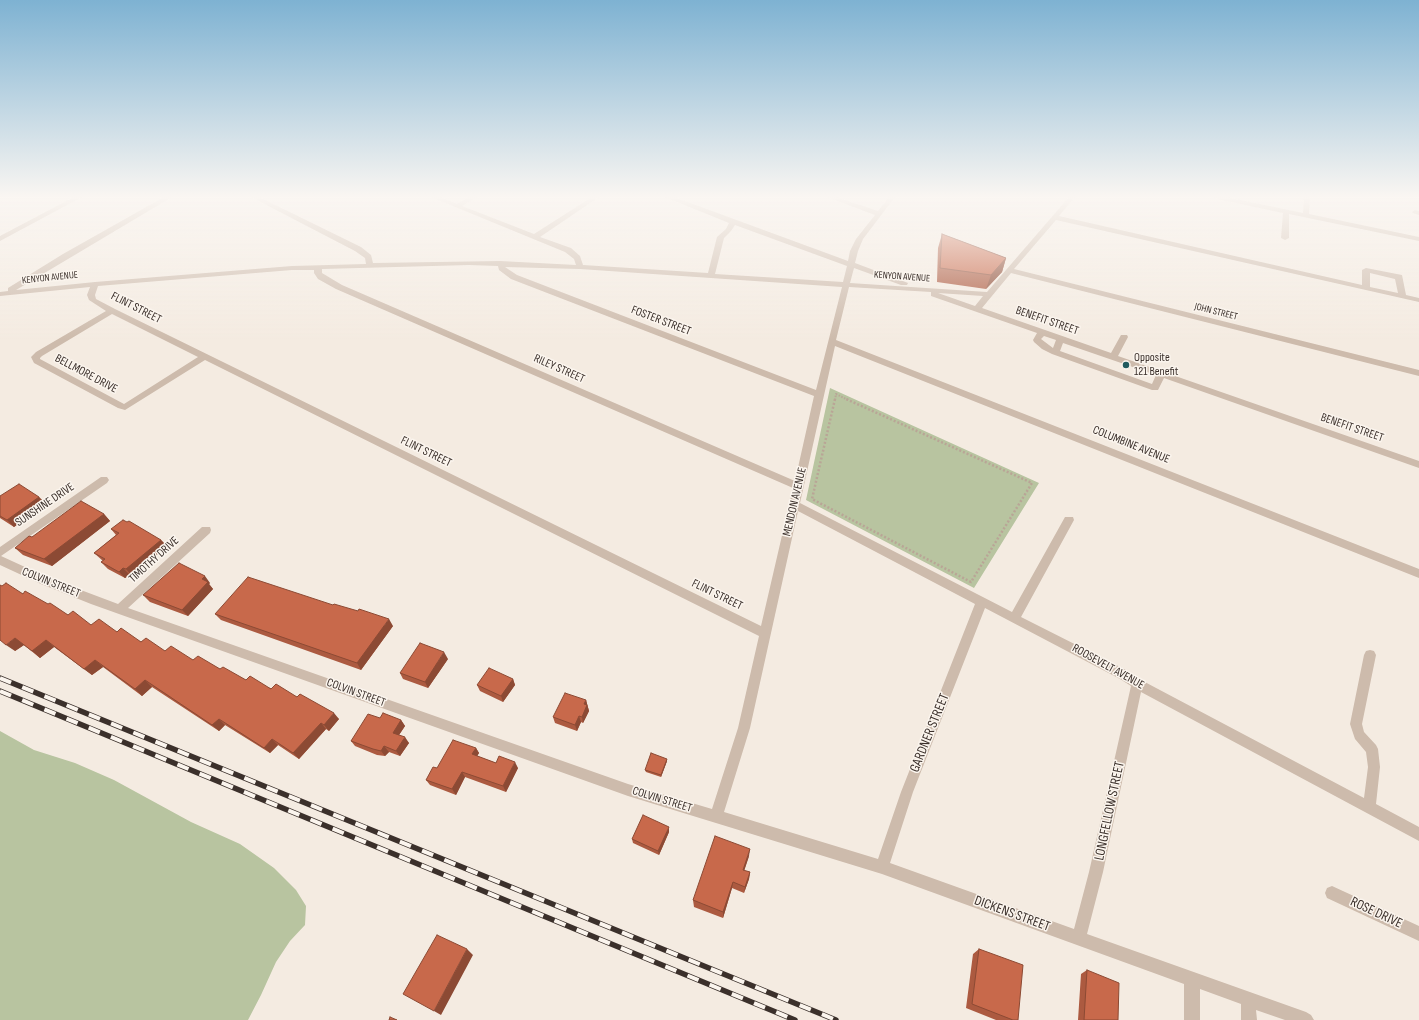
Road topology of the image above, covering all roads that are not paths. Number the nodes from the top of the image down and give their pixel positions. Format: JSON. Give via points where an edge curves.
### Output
{"nodes":[{"id":1,"x":86,"y":245,"type":"edge"},
{"id":2,"x":348,"y":245,"type":"edge"},
{"id":3,"x":552,"y":245,"type":"edge"},
{"id":4,"x":720,"y":245,"type":"edge"},
{"id":5,"x":795,"y":245,"type":"edge"},
{"id":6,"x":856,"y":245,"type":"edge"},
{"id":7,"x":1031,"y":245,"type":"edge"},
{"id":8,"x":1175,"y":245,"type":"edge"},
{"id":9,"x":500,"y":264,"type":"junction"},
{"id":10,"x":370,"y":265,"type":"junction"},
{"id":11,"x":851,"y":265,"type":"junction"},
{"id":12,"x":318,"y":267,"type":"junction"},
{"id":13,"x":580,"y":267,"type":"junction"},
{"id":14,"x":1009,"y":270,"type":"junction"},
{"id":15,"x":711,"y":276,"type":"junction"},
{"id":16,"x":95,"y":284,"type":"junction"},
{"id":17,"x":847,"y":284,"type":"junction"},
{"id":18,"x":918,"y":288,"type":"junction"},
{"id":19,"x":1366,"y":288,"type":"junction"},
{"id":20,"x":1,"y":294,"type":"edge"},
{"id":21,"x":989,"y":294,"type":"junction"},
{"id":22,"x":1402,"y":296,"type":"junction"},
{"id":23,"x":1419,"y":300,"type":"edge"},
{"id":24,"x":977,"y":309,"type":"junction"},
{"id":25,"x":112,"y":311,"type":"junction"},
{"id":26,"x":1042,"y":332,"type":"junction"},
{"id":27,"x":1124,"y":337,"type":"dead end"},
{"id":28,"x":1061,"y":339,"type":"junction"},
{"id":29,"x":833,"y":342,"type":"junction"},
{"id":30,"x":1055,"y":352,"type":"junction"},
{"id":31,"x":204,"y":357,"type":"junction"},
{"id":32,"x":1113,"y":357,"type":"junction"},
{"id":33,"x":1419,"y":373,"type":"edge"},
{"id":34,"x":1161,"y":374,"type":"junction"},
{"id":35,"x":819,"y":395,"type":"junction"},
{"id":36,"x":1419,"y":465,"type":"edge"},
{"id":37,"x":104,"y":480,"type":"dead end"},
{"id":38,"x":799,"y":487,"type":"junction"},
{"id":39,"x":794,"y":505,"type":"junction"},
{"id":40,"x":1069,"y":520,"type":"dead end"},
{"id":41,"x":206,"y":530,"type":"dead end"},
{"id":42,"x":0,"y":552,"type":"edge"},
{"id":43,"x":0,"y":560,"type":"edge"},
{"id":44,"x":1419,"y":574,"type":"edge"},
{"id":45,"x":982,"y":601,"type":"junction"},
{"id":46,"x":120,"y":609,"type":"junction"},
{"id":47,"x":1015,"y":618,"type":"junction"},
{"id":48,"x":765,"y":633,"type":"junction"},
{"id":49,"x":1370,"y":655,"type":"dead end"},
{"id":50,"x":1137,"y":684,"type":"junction"},
{"id":51,"x":1369,"y":808,"type":"junction"},
{"id":52,"x":716,"y":816,"type":"junction"},
{"id":53,"x":1419,"y":834,"type":"edge"},
{"id":54,"x":882,"y":867,"type":"junction"},
{"id":55,"x":1332,"y":893,"type":"dead end"},
{"id":56,"x":1419,"y":934,"type":"edge"},
{"id":57,"x":1079,"y":938,"type":"junction"},
{"id":58,"x":1192,"y":979,"type":"junction"},
{"id":59,"x":1248,"y":999,"type":"junction"},
{"id":60,"x":1192,"y":1020,"type":"edge"},
{"id":61,"x":1249,"y":1020,"type":"edge"},
{"id":62,"x":1306,"y":1020,"type":"edge"}],
"edges":[{"from":1,"to":20,"type":"street","via":[[19,286]]},
{"from":2,"to":10,"type":"street","via":[[364,253],[370,260]]},
{"from":3,"to":13,"type":"street","via":[[574,254]]},
{"from":4,"to":15,"type":"street"},
{"from":5,"to":11,"type":"street","name":"BENEFIT STREET"},
{"from":6,"to":11,"type":"street","name":"MENDON AVENUE"},
{"from":7,"to":14,"type":"street"},
{"from":8,"to":19,"type":"street"},
{"from":9,"to":10,"type":"street","name":"KENYON AVENUE"},
{"from":9,"to":13,"type":"street","name":"KENYON AVENUE"},
{"from":9,"to":35,"type":"street","name":"FOSTER STREET","via":[[514,277]]},
{"from":10,"to":12,"type":"street","name":"KENYON AVENUE"},
{"from":11,"to":17,"type":"street","name":"MENDON AVENUE"},
{"from":11,"to":18,"type":"street","name":"BENEFIT STREET"},
{"from":12,"to":16,"type":"street","name":"KENYON AVENUE"},
{"from":12,"to":38,"type":"street","name":"RILEY STREET","via":[[321,277],[339,287]]},
{"from":13,"to":15,"type":"street","name":"KENYON AVENUE"},
{"from":14,"to":21,"type":"street"},
{"from":14,"to":33,"type":"street","name":"JOHN STREET"},
{"from":15,"to":17,"type":"street","name":"KENYON AVENUE"},
{"from":16,"to":20,"type":"street","name":"KENYON AVENUE"},
{"from":16,"to":25,"type":"street","name":"FLINT STREET","via":[[91,290],[93,300]]},
{"from":17,"to":18,"type":"street","name":"KENYON AVENUE"},
{"from":17,"to":29,"type":"street","name":"MENDON AVENUE"},
{"from":18,"to":21,"type":"street","name":"KENYON AVENUE"},
{"from":18,"to":24,"type":"street","name":"BENEFIT STREET"},
{"from":19,"to":22,"type":"street"},
{"from":19,"to":22,"type":"street","via":[[1366,270],[1399,277]]},
{"from":21,"to":24,"type":"street"},
{"from":22,"to":23,"type":"street"},
{"from":24,"to":26,"type":"street","name":"BENEFIT STREET"},
{"from":25,"to":31,"type":"street","name":"FLINT STREET"},
{"from":25,"to":31,"type":"street","name":"BELLMORE DRIVE","via":[[39,354],[35,357],[37,361],[125,407]]},
{"from":26,"to":28,"type":"street","name":"BENEFIT STREET"},
{"from":26,"to":30,"type":"street","via":[[1037,340]]},
{"from":27,"to":32,"type":"street"},
{"from":28,"to":30,"type":"street"},
{"from":28,"to":32,"type":"street","name":"BENEFIT STREET"},
{"from":29,"to":35,"type":"street","name":"MENDON AVENUE"},
{"from":29,"to":44,"type":"street","name":"COLUMBINE AVENUE"},
{"from":30,"to":34,"type":"street","via":[[1155,388]]},
{"from":31,"to":48,"type":"street","name":"FLINT STREET"},
{"from":32,"to":34,"type":"street","name":"BENEFIT STREET"},
{"from":34,"to":36,"type":"street","name":"BENEFIT STREET"},
{"from":35,"to":38,"type":"street","name":"MENDON AVENUE"},
{"from":37,"to":42,"type":"street","name":"SUNSHINE DRIVE"},
{"from":38,"to":39,"type":"street","name":"MENDON AVENUE"},
{"from":39,"to":45,"type":"street","name":"ROOSEVELT AVENUE"},
{"from":39,"to":48,"type":"street","name":"MENDON AVENUE"},
{"from":40,"to":47,"type":"street"},
{"from":41,"to":46,"type":"street","name":"TIMOTHY DRIVE"},
{"from":43,"to":46,"type":"street","name":"COLVIN STREET","via":[[45,582]]},
{"from":45,"to":47,"type":"street","name":"ROOSEVELT AVENUE"},
{"from":45,"to":54,"type":"street","name":"GARDNER STREET","via":[[907,792]]},
{"from":46,"to":52,"type":"street","name":"COLVIN STREET","via":[[628,790]]},
{"from":47,"to":50,"type":"street","name":"ROOSEVELT AVENUE"},
{"from":48,"to":52,"type":"street","name":"MENDON AVENUE","via":[[744,728]]},
{"from":49,"to":51,"type":"street","via":[[1356,724],[1359,735],[1372,749],[1374,767]]},
{"from":50,"to":51,"type":"street","name":"ROOSEVELT AVENUE"},
{"from":50,"to":57,"type":"street","name":"LONGFELLOW STREET"},
{"from":51,"to":53,"type":"street","name":"ROOSEVELT AVENUE"},
{"from":52,"to":54,"type":"street","name":"DICKENS STREET"},
{"from":54,"to":57,"type":"street","name":"DICKENS STREET"},
{"from":55,"to":56,"type":"street","name":"ROSE DRIVE"},
{"from":57,"to":58,"type":"street","name":"DICKENS STREET"},
{"from":58,"to":59,"type":"street","name":"DICKENS STREET"},
{"from":58,"to":60,"type":"street"},
{"from":59,"to":61,"type":"street"},
{"from":59,"to":62,"type":"street","name":"DICKENS STREET"}]}
